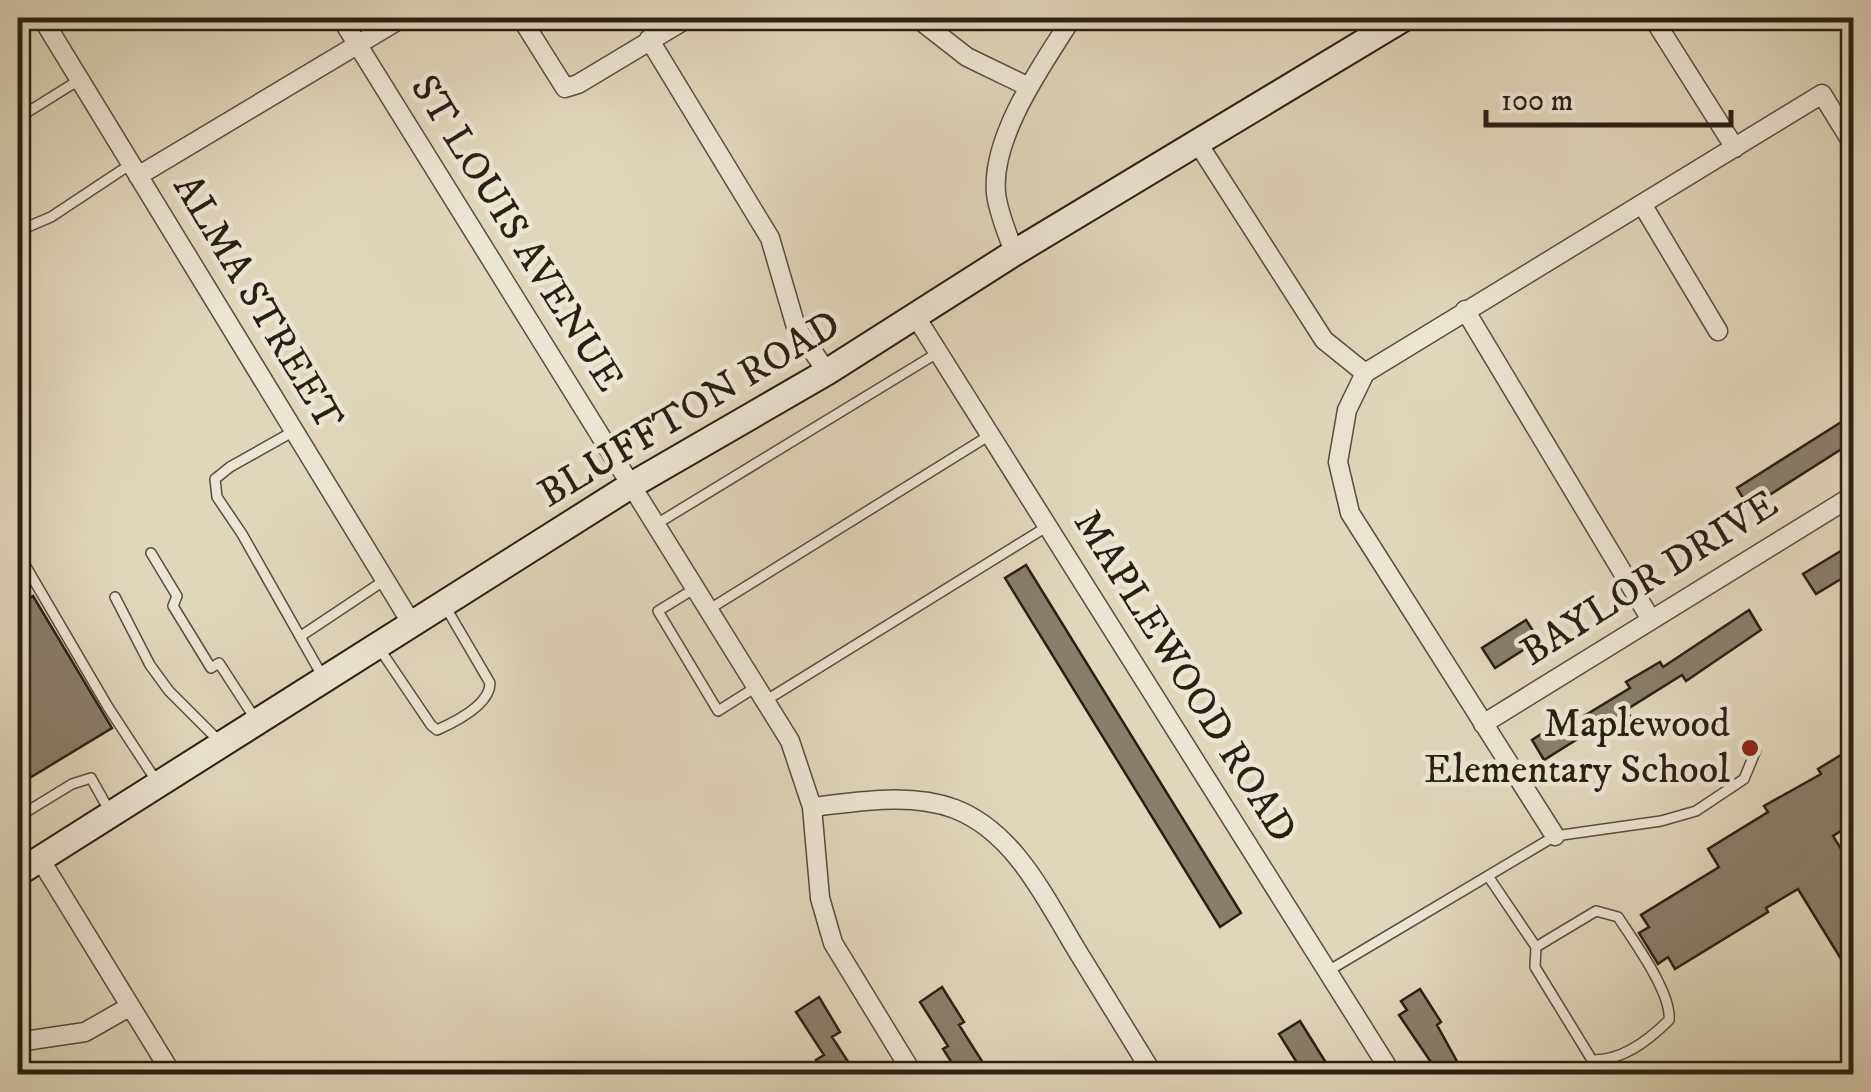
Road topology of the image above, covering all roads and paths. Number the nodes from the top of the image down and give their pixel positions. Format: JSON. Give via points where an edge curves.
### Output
{"nodes":[{"id":1,"x":42,"y":18,"type":"edge"},
{"id":2,"x":341,"y":18,"type":"edge"},
{"id":3,"x":402,"y":18,"type":"edge"},
{"id":4,"x":521,"y":18,"type":"edge"},
{"id":5,"x":688,"y":18,"type":"edge"},
{"id":6,"x":918,"y":18,"type":"edge"},
{"id":7,"x":1072,"y":18,"type":"edge"},
{"id":8,"x":1404,"y":18,"type":"edge"},
{"id":9,"x":1652,"y":18,"type":"edge"},
{"id":10,"x":649,"y":39,"type":"junction"},
{"id":11,"x":358,"y":44,"type":"junction"},
{"id":12,"x":80,"y":80,"type":"junction"},
{"id":13,"x":1030,"y":88,"type":"junction"},
{"id":14,"x":18,"y":118,"type":"edge"},
{"id":15,"x":1198,"y":142,"type":"junction"},
{"id":16,"x":1854,"y":146,"type":"edge"},
{"id":17,"x":1734,"y":148,"type":"junction"},
{"id":18,"x":135,"y":170,"type":"junction"},
{"id":19,"x":1642,"y":204,"type":"junction"},
{"id":20,"x":18,"y":230,"type":"edge"},
{"id":21,"x":1014,"y":253,"type":"junction"},
{"id":22,"x":1465,"y":310,"type":"junction"},
{"id":23,"x":916,"y":317,"type":"junction"},
{"id":24,"x":1718,"y":331,"type":"dead end"},
{"id":25,"x":939,"y":352,"type":"junction"},
{"id":26,"x":827,"y":372,"type":"junction"},
{"id":27,"x":1365,"y":373,"type":"junction"},
{"id":28,"x":294,"y":431,"type":"junction"},
{"id":29,"x":990,"y":435,"type":"junction"},
{"id":30,"x":630,"y":486,"type":"junction"},
{"id":31,"x":1854,"y":495,"type":"edge"},
{"id":32,"x":655,"y":525,"type":"junction"},
{"id":33,"x":1048,"y":526,"type":"junction"},
{"id":34,"x":151,"y":553,"type":"dead end"},
{"id":35,"x":18,"y":564,"type":"edge"},
{"id":36,"x":385,"y":580,"type":"junction"},
{"id":37,"x":694,"y":588,"type":"junction"},
{"id":38,"x":115,"y":598,"type":"dead end"},
{"id":39,"x":444,"y":604,"type":"junction"},
{"id":40,"x":708,"y":610,"type":"junction"},
{"id":41,"x":1650,"y":618,"type":"junction"},
{"id":42,"x":412,"y":624,"type":"junction"},
{"id":43,"x":301,"y":636,"type":"junction"},
{"id":44,"x":378,"y":646,"type":"junction"},
{"id":45,"x":324,"y":679,"type":"junction"},
{"id":46,"x":760,"y":694,"type":"junction"},
{"id":47,"x":258,"y":722,"type":"junction"},
{"id":48,"x":1483,"y":724,"type":"junction"},
{"id":49,"x":222,"y":744,"type":"junction"},
{"id":50,"x":1756,"y":750,"type":"dead end"},
{"id":51,"x":159,"y":784,"type":"junction"},
{"id":52,"x":812,"y":807,"type":"junction"},
{"id":53,"x":111,"y":814,"type":"junction"},
{"id":54,"x":18,"y":816,"type":"edge"},
{"id":55,"x":1555,"y":836,"type":"junction"},
{"id":56,"x":40,"y":859,"type":"junction"},
{"id":57,"x":18,"y":873,"type":"edge"},
{"id":58,"x":1488,"y":876,"type":"junction"},
{"id":59,"x":1536,"y":948,"type":"junction"},
{"id":60,"x":1328,"y":971,"type":"junction"},
{"id":61,"x":130,"y":1008,"type":"junction"},
{"id":62,"x":18,"y":1042,"type":"edge"},
{"id":63,"x":172,"y":1074,"type":"edge"},
{"id":64,"x":913,"y":1074,"type":"edge"},
{"id":65,"x":1153,"y":1074,"type":"edge"},
{"id":66,"x":1392,"y":1074,"type":"edge"}],
"edges":[{"from":1,"to":12,"type":"street","name":"ALMA STREET"},
{"from":2,"to":11,"type":"street","name":"ST LOUIS AVENUE"},
{"from":3,"to":11,"type":"street"},
{"from":4,"to":10,"type":"street","via":[[564,88]]},
{"from":5,"to":10,"type":"street"},
{"from":6,"to":13,"type":"street","via":[[967,57]]},
{"from":7,"to":13,"type":"street"},
{"from":8,"to":15,"type":"main road","name":"BLUFFTON ROAD"},
{"from":9,"to":17,"type":"street"},
{"from":10,"to":26,"type":"street","via":[[770,238],[796,326]]},
{"from":11,"to":18,"type":"street"},
{"from":11,"to":30,"type":"street","name":"ST LOUIS AVENUE"},
{"from":12,"to":14,"type":"lane"},
{"from":12,"to":18,"type":"street","name":"ALMA STREET"},
{"from":13,"to":21,"type":"street","via":[[1000,158],[996,192]]},
{"from":15,"to":21,"type":"main road","name":"BLUFFTON ROAD"},
{"from":15,"to":27,"type":"street","via":[[1324,340]]},
{"from":16,"to":17,"type":"street","via":[[1822,94]]},
{"from":17,"to":19,"type":"street"},
{"from":18,"to":20,"type":"lane"},
{"from":18,"to":28,"type":"street","name":"ALMA STREET"},
{"from":19,"to":22,"type":"street"},
{"from":19,"to":24,"type":"street"},
{"from":21,"to":23,"type":"main road","name":"BLUFFTON ROAD"},
{"from":22,"to":27,"type":"street"},
{"from":22,"to":41,"type":"street"},
{"from":23,"to":25,"type":"street","name":"MAPLEWOOD ROAD"},
{"from":23,"to":26,"type":"main road","name":"BLUFFTON ROAD"},
{"from":25,"to":29,"type":"street","name":"MAPLEWOOD ROAD"},
{"from":25,"to":32,"type":"lane"},
{"from":26,"to":30,"type":"main road","name":"BLUFFTON ROAD"},
{"from":27,"to":48,"type":"street","via":[[1347,410],[1338,462],[1350,514]]},
{"from":28,"to":36,"type":"street","name":"ALMA STREET"},
{"from":28,"to":43,"type":"lane","via":[[214,479],[216,497]]},
{"from":29,"to":33,"type":"street","name":"MAPLEWOOD ROAD"},
{"from":29,"to":40,"type":"lane"},
{"from":30,"to":32,"type":"street","name":"ST LOUIS AVENUE"},
{"from":30,"to":39,"type":"main road","name":"BLUFFTON ROAD"},
{"from":31,"to":41,"type":"street","name":"BAYLOR DRIVE"},
{"from":32,"to":37,"type":"street","name":"ST LOUIS AVENUE"},
{"from":33,"to":46,"type":"lane"},
{"from":33,"to":60,"type":"street","name":"MAPLEWOOD ROAD"},
{"from":34,"to":47,"type":"lane","via":[[177,596],[173,606],[211,668],[220,663]]},
{"from":35,"to":51,"type":"lane","via":[[25,565]]},
{"from":36,"to":42,"type":"street","name":"ALMA STREET"},
{"from":36,"to":43,"type":"lane"},
{"from":37,"to":40,"type":"street","name":"ST LOUIS AVENUE"},
{"from":37,"to":46,"type":"lane","via":[[658,612],[718,711]]},
{"from":38,"to":49,"type":"lane","via":[[150,666]]},
{"from":39,"to":42,"type":"main road","name":"BLUFFTON ROAD"},
{"from":39,"to":44,"type":"lane","via":[[490,683],[485,700],[446,726],[430,725]]},
{"from":40,"to":46,"type":"street","name":"ST LOUIS AVENUE"},
{"from":41,"to":48,"type":"street","name":"BAYLOR DRIVE"},
{"from":42,"to":44,"type":"main road","name":"BLUFFTON ROAD"},
{"from":43,"to":45,"type":"lane"},
{"from":44,"to":45,"type":"main road","name":"BLUFFTON ROAD"},
{"from":45,"to":47,"type":"main road","name":"BLUFFTON ROAD"},
{"from":46,"to":52,"type":"street","name":"ST LOUIS AVENUE","via":[[790,742]]},
{"from":47,"to":49,"type":"main road","name":"BLUFFTON ROAD"},
{"from":48,"to":55,"type":"street"},
{"from":49,"to":51,"type":"main road","name":"BLUFFTON ROAD"},
{"from":50,"to":55,"type":"lane","via":[[1744,779],[1696,811]]},
{"from":51,"to":53,"type":"main road","name":"BLUFFTON ROAD"},
{"from":52,"to":64,"type":"street","name":"ST LOUIS AVENUE","via":[[820,898],[833,943]]},
{"from":52,"to":65,"type":"street","via":[[920,801],[981,821],[1032,878]]},
{"from":53,"to":54,"type":"lane","via":[[91,778]]},
{"from":53,"to":56,"type":"main road","name":"BLUFFTON ROAD"},
{"from":55,"to":58,"type":"lane"},
{"from":56,"to":57,"type":"main road","name":"BLUFFTON ROAD"},
{"from":56,"to":61,"type":"street"},
{"from":58,"to":59,"type":"lane"},
{"from":58,"to":60,"type":"lane"},
{"from":59,"to":59,"type":"lane","via":[[1535,968],[1592,1060],[1631,1050],[1668,1020],[1662,991],[1618,918],[1596,911]]},
{"from":60,"to":66,"type":"street","name":"MAPLEWOOD ROAD"},
{"from":61,"to":62,"type":"street","via":[[86,1032]]},
{"from":61,"to":63,"type":"street"}]}
